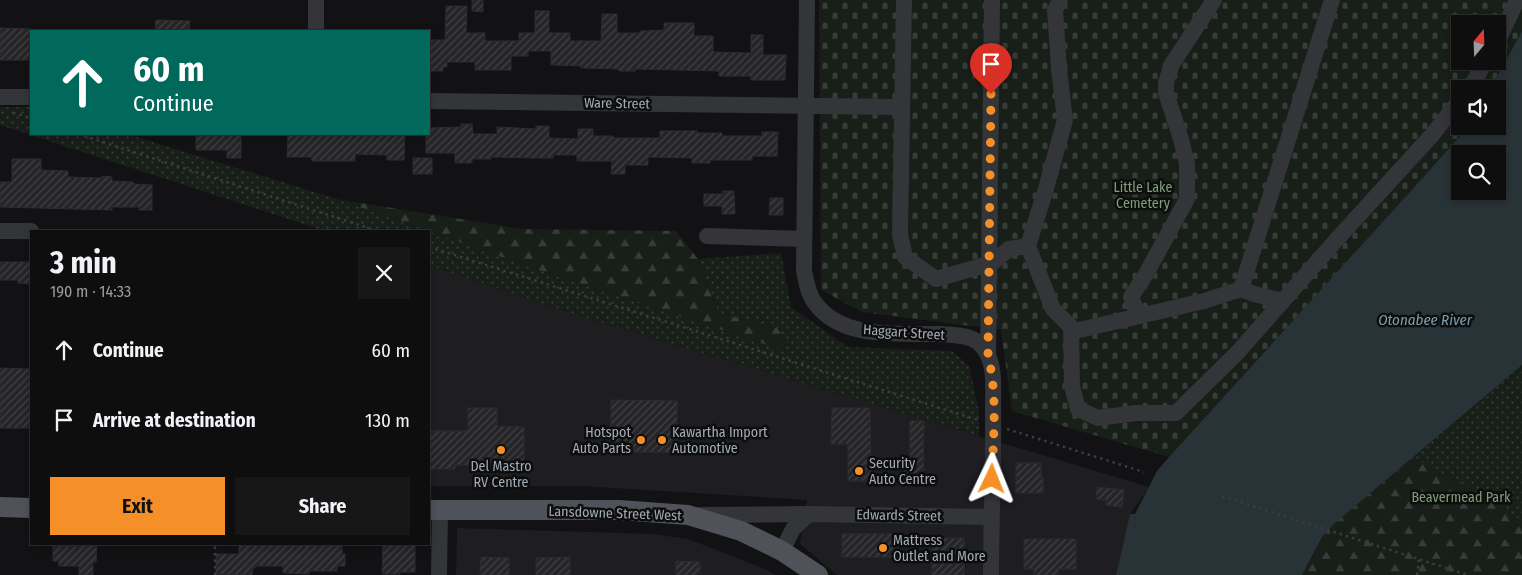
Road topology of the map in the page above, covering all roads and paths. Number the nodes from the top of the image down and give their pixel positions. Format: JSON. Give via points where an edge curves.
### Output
{"nodes":[{"id":1,"x":316,"y":0,"type":"edge"},
{"id":2,"x":807,"y":0,"type":"edge"},
{"id":3,"x":904,"y":0,"type":"edge"},
{"id":4,"x":992,"y":0,"type":"edge"},
{"id":5,"x":1060,"y":0,"type":"edge"},
{"id":6,"x":1214,"y":0,"type":"edge"},
{"id":7,"x":1332,"y":0,"type":"edge"},
{"id":8,"x":1517,"y":0,"type":"edge"},
{"id":9,"x":1506,"y":25,"type":"edge"},
{"id":10,"x":316,"y":30,"type":"edge"},
{"id":11,"x":30,"y":97,"type":"edge"},
{"id":12,"x":430,"y":101,"type":"edge"},
{"id":13,"x":4,"y":104,"type":"edge"},
{"id":14,"x":805,"y":106,"type":"junction"},
{"id":15,"x":902,"y":107,"type":"junction"},
{"id":16,"x":1451,"y":111,"type":"edge"},
{"id":17,"x":30,"y":117,"type":"edge"},
{"id":18,"x":81,"y":135,"type":"edge"},
{"id":19,"x":375,"y":230,"type":"edge"},
{"id":20,"x":0,"y":231,"type":"edge"},
{"id":21,"x":30,"y":232,"type":"edge"},
{"id":22,"x":707,"y":236,"type":"dead end"},
{"id":23,"x":804,"y":239,"type":"junction"},
{"id":24,"x":1028,"y":246,"type":"junction"},
{"id":25,"x":430,"y":247,"type":"edge"},
{"id":26,"x":990,"y":263,"type":"junction"},
{"id":27,"x":1241,"y":289,"type":"junction"},
{"id":28,"x":1283,"y":301,"type":"junction"},
{"id":29,"x":1138,"y":315,"type":"junction"},
{"id":30,"x":1071,"y":327,"type":"junction"},
{"id":31,"x":988,"y":356,"type":"junction"},
{"id":32,"x":994,"y":424,"type":"junction"},
{"id":33,"x":1144,"y":472,"type":"dead end"},
{"id":34,"x":1222,"y":496,"type":"dead end"},
{"id":35,"x":0,"y":508,"type":"edge"},
{"id":36,"x":30,"y":508,"type":"edge"},
{"id":37,"x":434,"y":510,"type":"edge"},
{"id":38,"x":808,"y":514,"type":"junction"},
{"id":39,"x":688,"y":515,"type":"junction"},
{"id":40,"x":991,"y":517,"type":"junction"},
{"id":41,"x":215,"y":545,"type":"edge"},
{"id":42,"x":782,"y":551,"type":"junction"},
{"id":43,"x":1420,"y":559,"type":"junction"},
{"id":44,"x":215,"y":575,"type":"edge"},
{"id":45,"x":439,"y":575,"type":"edge"},
{"id":46,"x":818,"y":575,"type":"edge"},
{"id":47,"x":991,"y":575,"type":"edge"},
{"id":48,"x":1417,"y":575,"type":"edge"},
{"id":49,"x":1468,"y":575,"type":"edge"}],
"edges":[{"from":1,"to":10,"type":"street"},
{"from":2,"to":14,"type":"street","name":"Haggart Street"},
{"from":3,"to":15,"type":"street"},
{"from":4,"to":26,"type":"street"},
{"from":5,"to":24,"type":"street","via":[[1055,10],[1065,120]]},
{"from":6,"to":29,"type":"street","via":[[1172,64],[1166,82],[1166,93],[1187,164],[1187,199],[1131,296]]},
{"from":7,"to":27,"type":"street"},
{"from":8,"to":9,"type":"street"},
{"from":11,"to":13,"type":"street"},
{"from":12,"to":14,"type":"street","name":"Ware Street"},
{"from":13,"to":17,"type":"path"},
{"from":14,"to":15,"type":"street","name":"Ware Street"},
{"from":14,"to":23,"type":"street","name":"Haggart Street"},
{"from":15,"to":26,"type":"street","via":[[900,234],[905,257],[936,279]]},
{"from":16,"to":28,"type":"street"},
{"from":18,"to":19,"type":"path"},
{"from":20,"to":21,"type":"street"},
{"from":22,"to":23,"type":"street"},
{"from":23,"to":31,"type":"street","name":"Haggart Street","via":[[807,286],[813,301],[827,317],[849,327],[875,332],[967,337],[982,346]]},
{"from":24,"to":26,"type":"street","via":[[1009,250]]},
{"from":24,"to":30,"type":"street","via":[[1053,309]]},
{"from":25,"to":32,"type":"path"},
{"from":26,"to":31,"type":"street"},
{"from":27,"to":28,"type":"street"},
{"from":27,"to":29,"type":"street","via":[[1204,301]]},
{"from":28,"to":30,"type":"street","via":[[1238,352],[1176,413],[1136,413],[1098,418],[1078,409],[1072,386]]},
{"from":29,"to":30,"type":"street","via":[[1075,331]]},
{"from":31,"to":32,"type":"street","via":[[993,374]]},
{"from":32,"to":33,"type":"path"},
{"from":32,"to":40,"type":"street"},
{"from":34,"to":43,"type":"path"},
{"from":35,"to":36,"type":"main road"},
{"from":37,"to":39,"type":"main road","name":"Lansdowne Street West","via":[[614,510]]},
{"from":37,"to":45,"type":"street"},
{"from":38,"to":39,"type":"street","name":"Edwards Street"},
{"from":38,"to":40,"type":"street","name":"Edwards Street"},
{"from":38,"to":42,"type":"street","via":[[793,529]]},
{"from":39,"to":42,"type":"main road","name":"Lansdowne Street West","via":[[740,531]]},
{"from":40,"to":47,"type":"street"},
{"from":41,"to":44,"type":"path"},
{"from":42,"to":46,"type":"main road","name":"Lansdowne Street West"},
{"from":43,"to":48,"type":"path"},
{"from":43,"to":49,"type":"path"}]}
